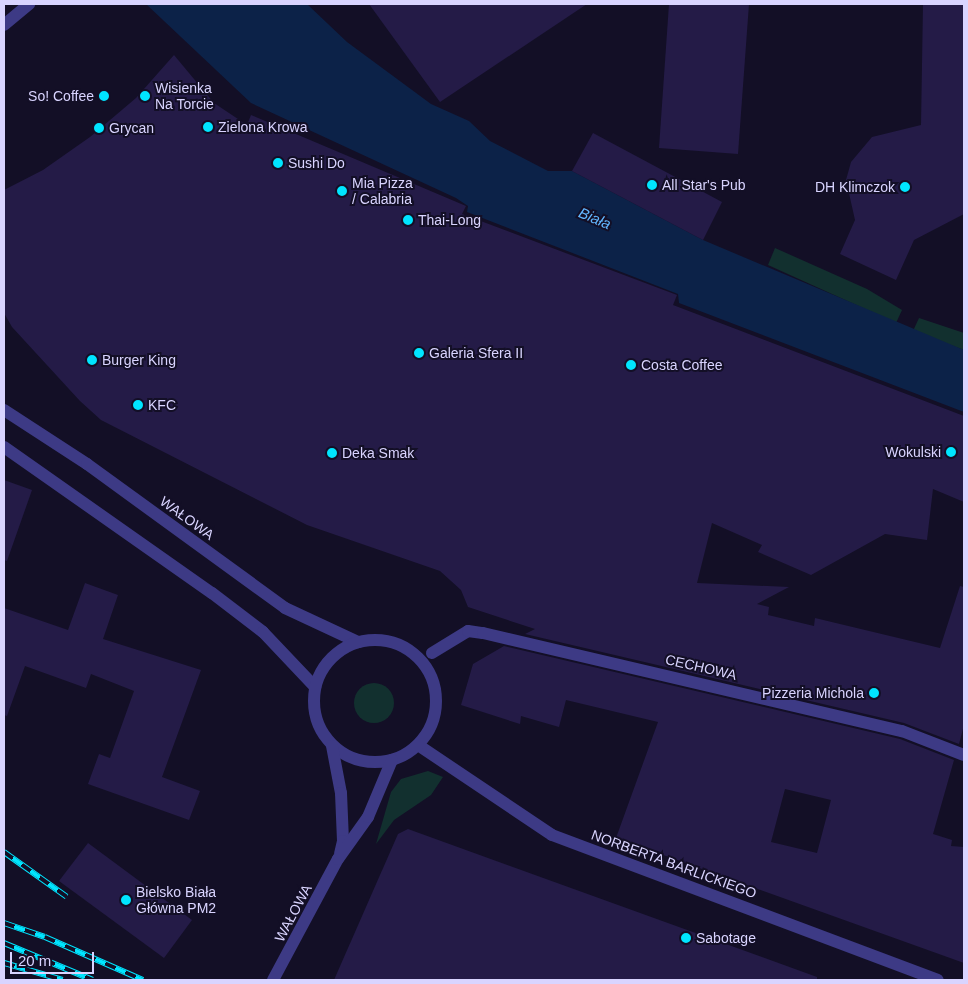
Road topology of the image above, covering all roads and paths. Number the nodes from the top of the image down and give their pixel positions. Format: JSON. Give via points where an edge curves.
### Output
{"nodes":[{"id":1,"x":30,"y":4,"type":"edge"},
{"id":2,"x":4,"y":25,"type":"edge"},
{"id":3,"x":4,"y":410,"type":"edge"},
{"id":4,"x":4,"y":448,"type":"edge"},
{"id":5,"x":358,"y":642,"type":"junction"},
{"id":6,"x":432,"y":653,"type":"dead end"},
{"id":7,"x":315,"y":687,"type":"junction"},
{"id":8,"x":418,"y":745,"type":"junction"},
{"id":9,"x":332,"y":746,"type":"junction"},
{"id":10,"x":964,"y":755,"type":"edge"},
{"id":11,"x":392,"y":760,"type":"junction"},
{"id":12,"x":338,"y":859,"type":"junction"},
{"id":13,"x":275,"y":978,"type":"edge"},
{"id":14,"x":938,"y":980,"type":"edge"}],
"edges":[{"from":1,"to":2,"type":"street"},
{"from":3,"to":5,"type":"street","name":"WAŁOWA","via":[[87,464],[285,608]]},
{"from":4,"to":7,"type":"street","via":[[67,488],[220,598],[263,632]]},
{"from":5,"to":7,"type":"street","via":[[329,662]]},
{"from":5,"to":8,"type":"street","via":[[379,640],[400,645],[417,657],[429,674],[435,711]]},
{"from":6,"to":10,"type":"street","name":"CECHOWA","via":[[468,631],[483,633],[902,731]]},
{"from":7,"to":9,"type":"street","via":[[314,708],[320,729]]},
{"from":8,"to":11,"type":"street"},
{"from":8,"to":14,"type":"street","name":"NORBERTA BARLICKIEGO","via":[[552,835]]},
{"from":9,"to":11,"type":"street","via":[[350,757],[371,762]]},
{"from":9,"to":12,"type":"street","name":"WAŁOWA","via":[[341,802],[343,841]]},
{"from":11,"to":12,"type":"street","name":"WAŁOWA","via":[[368,817]]},
{"from":12,"to":13,"type":"street","name":"WAŁOWA"}]}
